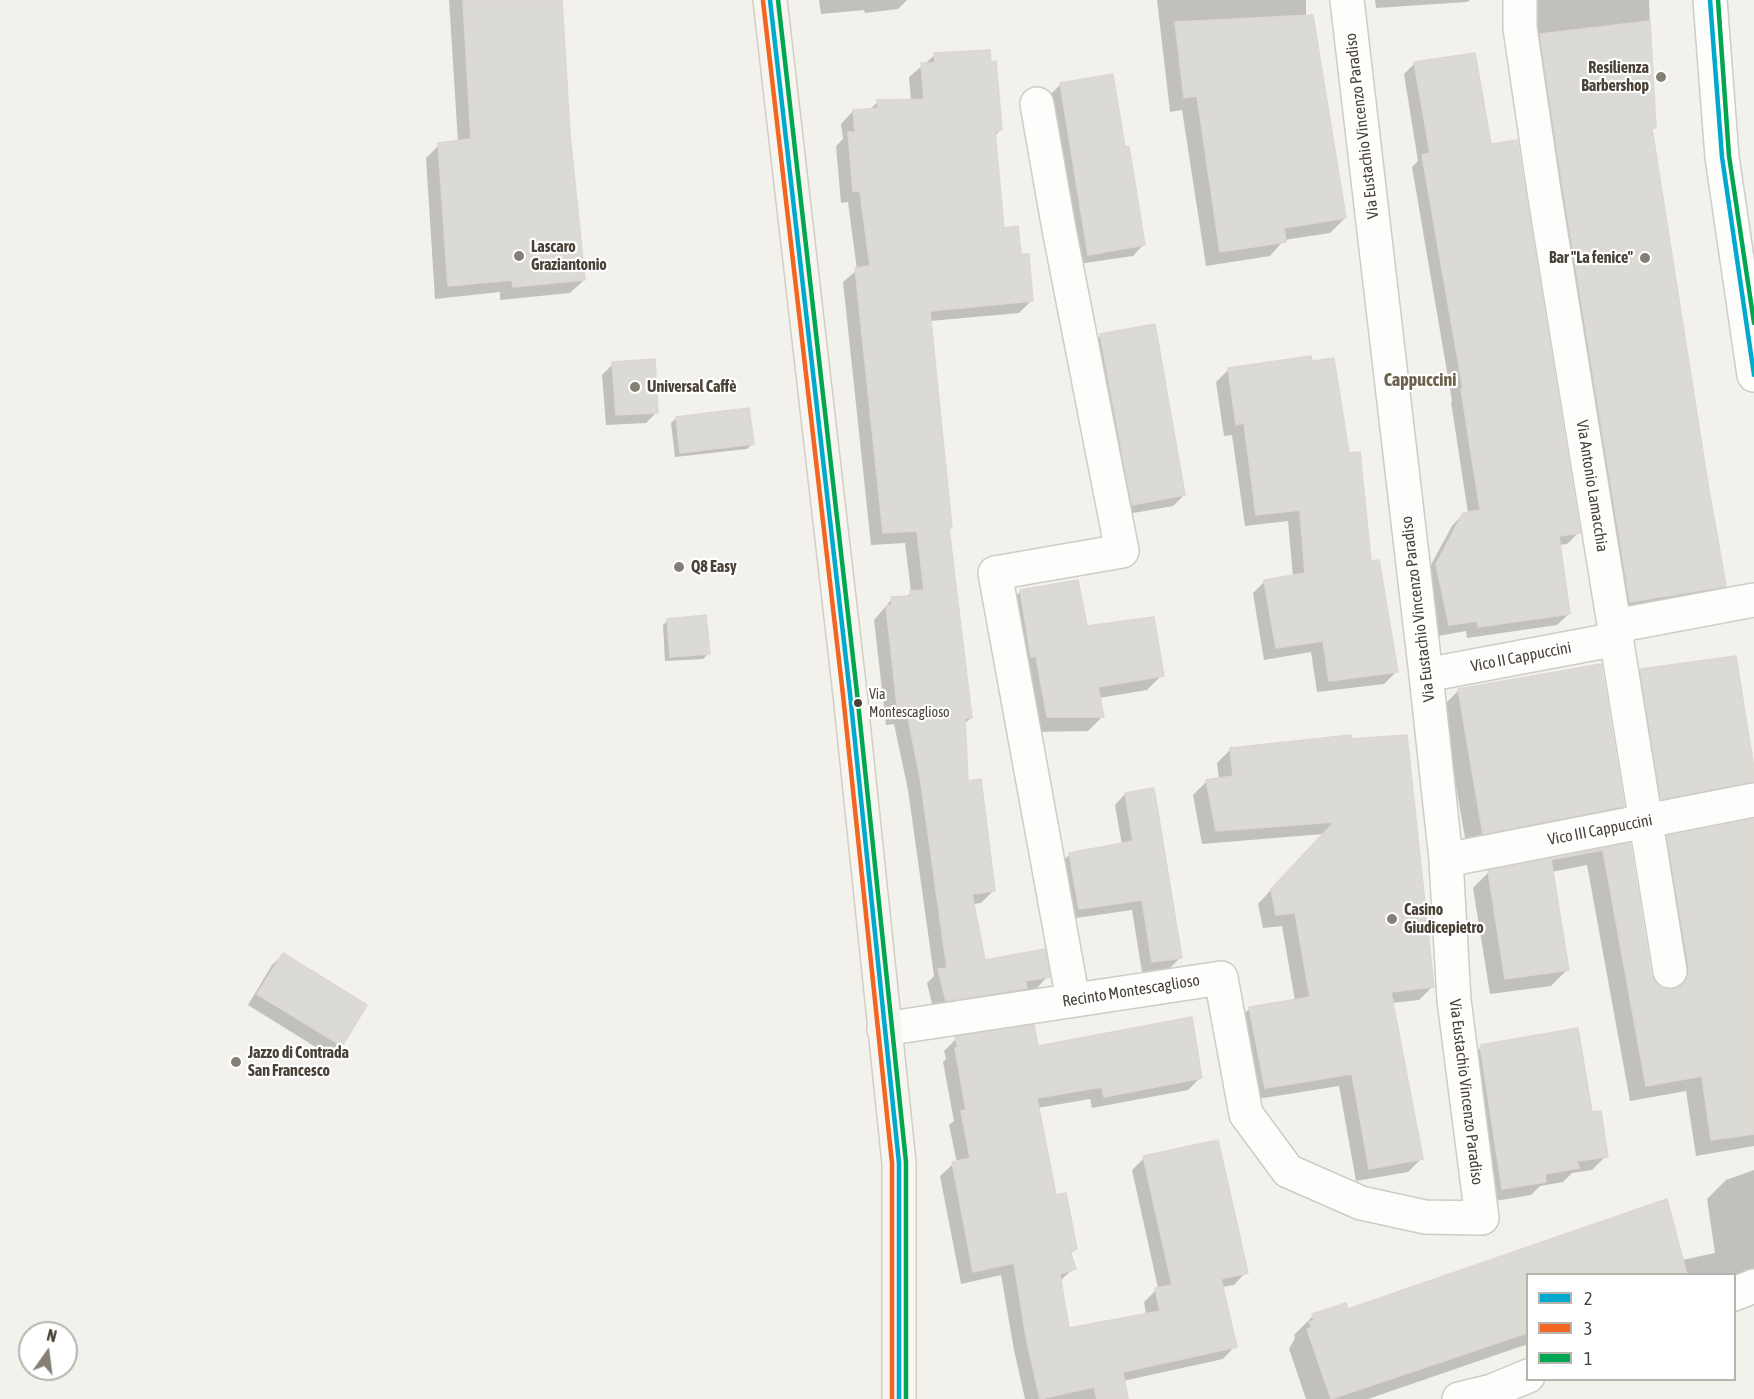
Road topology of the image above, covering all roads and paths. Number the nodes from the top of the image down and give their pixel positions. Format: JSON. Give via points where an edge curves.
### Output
{"nodes":[{"id":1,"x":770,"y":0,"type":"edge"},
{"id":2,"x":1347,"y":0,"type":"edge"},
{"id":3,"x":1520,"y":0,"type":"edge"},
{"id":4,"x":1710,"y":0,"type":"edge"},
{"id":5,"x":1037,"y":104,"type":"dead end"},
{"id":6,"x":1754,"y":375,"type":"edge"},
{"id":7,"x":1754,"y":600,"type":"edge"},
{"id":8,"x":1616,"y":633,"type":"junction"},
{"id":9,"x":1426,"y":675,"type":"junction"},
{"id":10,"x":1754,"y":800,"type":"edge"},
{"id":11,"x":1646,"y":821,"type":"junction"},
{"id":12,"x":1446,"y":860,"type":"junction"},
{"id":13,"x":1670,"y":971,"type":"dead end"},
{"id":14,"x":1074,"y":1000,"type":"junction"},
{"id":15,"x":884,"y":1029,"type":"junction"},
{"id":16,"x":1482,"y":1218,"type":"joint"},
{"id":17,"x":1754,"y":1286,"type":"edge"},
{"id":18,"x":1736,"y":1293,"type":"edge"},
{"id":19,"x":1526,"y":1376,"type":"edge"},
{"id":20,"x":899,"y":1399,"type":"edge"},
{"id":21,"x":1459,"y":1399,"type":"edge"}],
"edges":[{"from":1,"to":15,"type":"main road","via":[[853,715]]},
{"from":2,"to":9,"type":"street","name":"Via Eustachio Vincenzo Paradiso"},
{"from":3,"to":8,"type":"street","name":"Via Antonio Lamacchia","via":[[1520,28],[1542,179]]},
{"from":4,"to":6,"type":"street","via":[[1722,157]]},
{"from":5,"to":14,"type":"street","via":[[1122,551],[995,573]]},
{"from":7,"to":8,"type":"street","name":"Vico II Cappuccini"},
{"from":8,"to":9,"type":"street","name":"Vico II Cappuccini"},
{"from":8,"to":11,"type":"street","name":"Via Antonio Lamacchia"},
{"from":9,"to":12,"type":"street","name":"Via Eustachio Vincenzo Paradiso"},
{"from":10,"to":11,"type":"street","name":"Vico III Cappuccini"},
{"from":11,"to":12,"type":"street","name":"Vico III Cappuccini"},
{"from":11,"to":13,"type":"street","name":"Via Antonio Lamacchia"},
{"from":12,"to":16,"type":"street","name":"Via Eustachio Vincenzo Paradiso","via":[[1454,1000]]},
{"from":14,"to":15,"type":"street","name":"Recinto Montescaglioso"},
{"from":14,"to":16,"type":"street","name":"Recinto Montescaglioso","via":[[1221,978],[1246,1114],[1288,1171],[1361,1203],[1425,1217]]},
{"from":15,"to":20,"type":"main road","via":[[899,1163]]},
{"from":17,"to":18,"type":"street"},
{"from":19,"to":21,"type":"street"}]}
